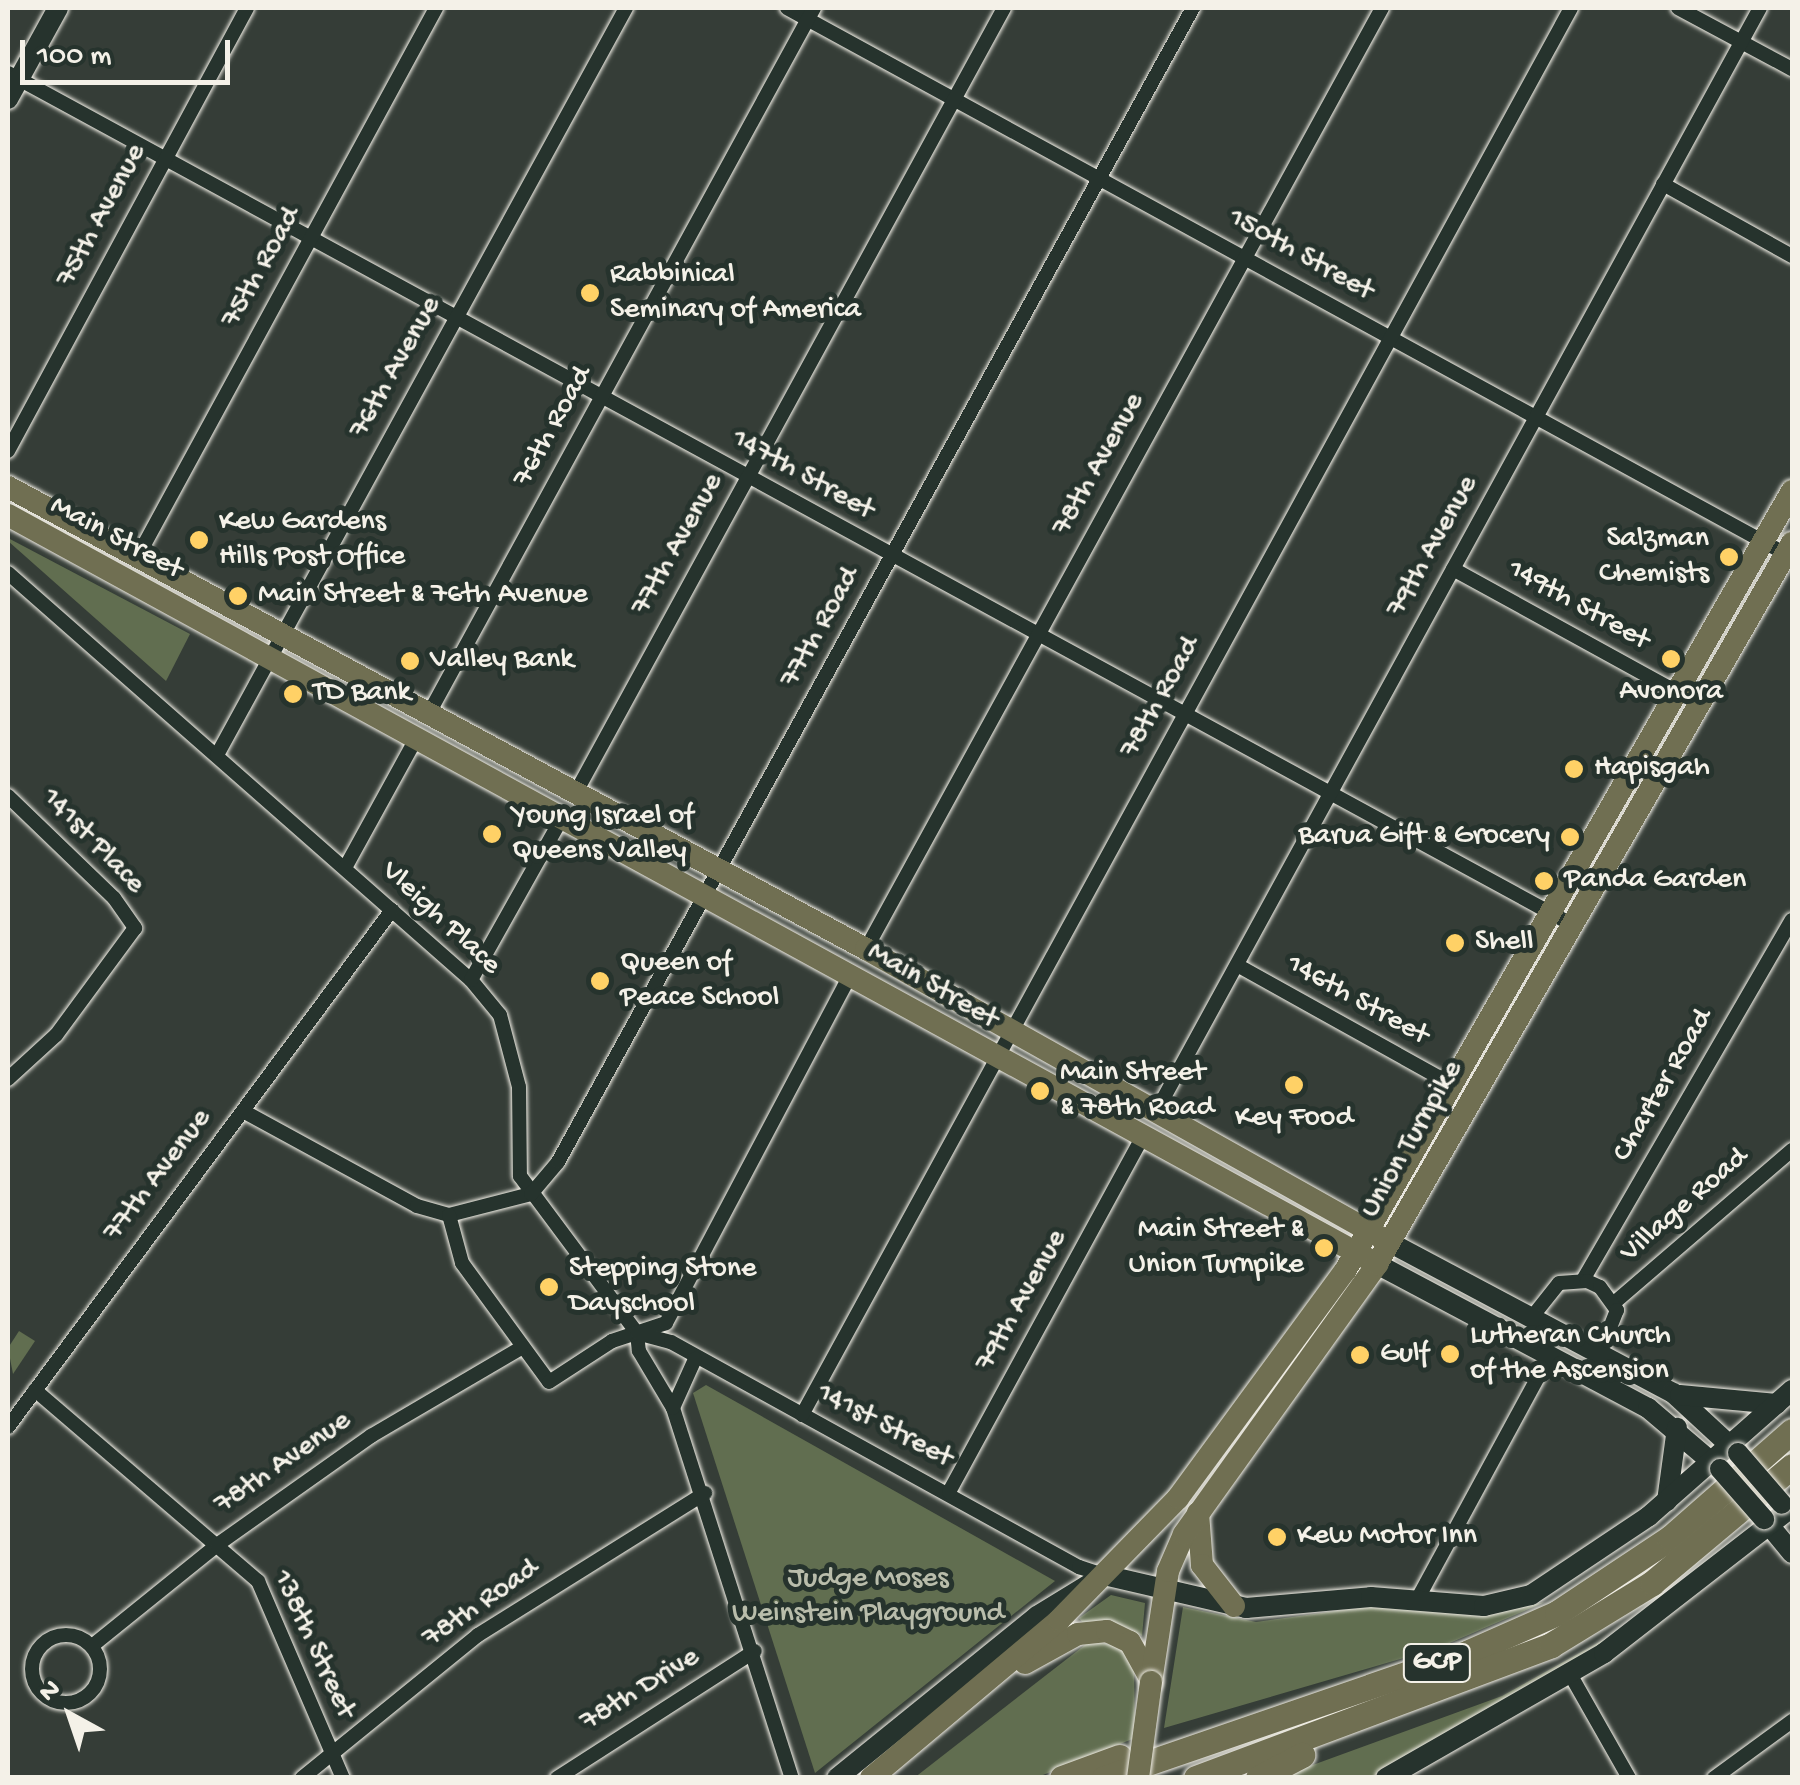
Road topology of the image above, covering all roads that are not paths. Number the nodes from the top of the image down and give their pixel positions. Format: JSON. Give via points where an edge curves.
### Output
{"nodes":[{"id":1,"x":58,"y":8,"type":"edge"},
{"id":2,"x":247,"y":8,"type":"edge"},
{"id":3,"x":436,"y":8,"type":"edge"},
{"id":4,"x":626,"y":8,"type":"edge"},
{"id":5,"x":786,"y":8,"type":"edge"},
{"id":6,"x":1004,"y":8,"type":"edge"},
{"id":7,"x":1193,"y":8,"type":"edge"},
{"id":8,"x":1382,"y":8,"type":"edge"},
{"id":9,"x":1570,"y":8,"type":"edge"},
{"id":10,"x":1678,"y":8,"type":"edge"},
{"id":11,"x":1760,"y":8,"type":"edge"},
{"id":12,"x":811,"y":13,"type":"edge"},
{"id":13,"x":1741,"y":41,"type":"junction"},
{"id":14,"x":1792,"y":70,"type":"edge"},
{"id":15,"x":13,"y":76,"type":"edge"},
{"id":16,"x":8,"y":99,"type":"edge"},
{"id":17,"x":954,"y":99,"type":"junction"},
{"id":18,"x":165,"y":159,"type":"junction"},
{"id":19,"x":1099,"y":178,"type":"junction"},
{"id":20,"x":1663,"y":184,"type":"junction"},
{"id":21,"x":310,"y":238,"type":"junction"},
{"id":22,"x":1792,"y":256,"type":"edge"},
{"id":23,"x":1245,"y":258,"type":"junction"},
{"id":24,"x":456,"y":318,"type":"junction"},
{"id":25,"x":1390,"y":338,"type":"junction"},
{"id":26,"x":602,"y":398,"type":"junction"},
{"id":27,"x":1536,"y":417,"type":"junction"},
{"id":28,"x":8,"y":450,"type":"edge"},
{"id":29,"x":747,"y":477,"type":"junction"},
{"id":30,"x":8,"y":487,"type":"edge"},
{"id":31,"x":1792,"y":491,"type":"edge"},
{"id":32,"x":8,"y":514,"type":"edge"},
{"id":33,"x":1763,"y":541,"type":"junction"},
{"id":34,"x":1789,"y":549,"type":"edge"},
{"id":35,"x":138,"y":556,"type":"junction"},
{"id":36,"x":892,"y":556,"type":"junction"},
{"id":37,"x":1453,"y":569,"type":"junction"},
{"id":38,"x":8,"y":573,"type":"edge"},
{"id":39,"x":283,"y":633,"type":"junction"},
{"id":40,"x":1038,"y":636,"type":"junction"},
{"id":41,"x":270,"y":657,"type":"junction"},
{"id":42,"x":1676,"y":692,"type":"junction"},
{"id":43,"x":428,"y":715,"type":"junction"},
{"id":44,"x":1184,"y":716,"type":"junction"},
{"id":45,"x":417,"y":737,"type":"junction"},
{"id":46,"x":217,"y":755,"type":"junction"},
{"id":47,"x":575,"y":794,"type":"junction"},
{"id":48,"x":1330,"y":795,"type":"junction"},
{"id":49,"x":9,"y":800,"type":"edge"},
{"id":50,"x":563,"y":816,"type":"junction"},
{"id":51,"x":345,"y":868,"type":"junction"},
{"id":52,"x":714,"y":884,"type":"junction"},
{"id":53,"x":392,"y":910,"type":"junction"},
{"id":54,"x":1550,"y":912,"type":"junction"},
{"id":55,"x":1792,"y":920,"type":"edge"},
{"id":56,"x":1571,"y":924,"type":"junction"},
{"id":57,"x":1788,"y":940,"type":"edge"},
{"id":58,"x":866,"y":949,"type":"junction"},
{"id":59,"x":1237,"y":965,"type":"junction"},
{"id":60,"x":850,"y":975,"type":"junction"},
{"id":61,"x":471,"y":980,"type":"junction"},
{"id":62,"x":1010,"y":1034,"type":"junction"},
{"id":63,"x":997,"y":1059,"type":"junction"},
{"id":64,"x":8,"y":1079,"type":"edge"},
{"id":65,"x":1450,"y":1084,"type":"junction"},
{"id":66,"x":243,"y":1110,"type":"junction"},
{"id":67,"x":1156,"y":1112,"type":"junction"},
{"id":68,"x":1144,"y":1135,"type":"junction"},
{"id":69,"x":1792,"y":1150,"type":"edge"},
{"id":70,"x":531,"y":1194,"type":"junction"},
{"id":71,"x":449,"y":1215,"type":"junction"},
{"id":72,"x":1366,"y":1229,"type":"junction"},
{"id":73,"x":1388,"y":1242,"type":"junction"},
{"id":74,"x":1355,"y":1251,"type":"junction"},
{"id":75,"x":1377,"y":1264,"type":"junction"},
{"id":76,"x":1584,"y":1280,"type":"junction"},
{"id":77,"x":1614,"y":1303,"type":"junction"},
{"id":78,"x":1532,"y":1317,"type":"junction"},
{"id":79,"x":637,"y":1333,"type":"junction"},
{"id":80,"x":521,"y":1348,"type":"junction"},
{"id":81,"x":1600,"y":1353,"type":"junction"},
{"id":82,"x":1550,"y":1355,"type":"junction"},
{"id":83,"x":695,"y":1359,"type":"junction"},
{"id":84,"x":35,"y":1390,"type":"junction"},
{"id":85,"x":1673,"y":1393,"type":"junction"},
{"id":86,"x":1785,"y":1397,"type":"edge"},
{"id":87,"x":673,"y":1408,"type":"junction"},
{"id":88,"x":802,"y":1416,"type":"junction"},
{"id":89,"x":8,"y":1427,"type":"edge"},
{"id":90,"x":1677,"y":1428,"type":"junction"},
{"id":91,"x":1792,"y":1431,"type":"edge"},
{"id":92,"x":1734,"y":1449,"type":"junction"},
{"id":93,"x":1716,"y":1465,"type":"junction"},
{"id":94,"x":1792,"y":1466,"type":"edge"},
{"id":95,"x":949,"y":1492,"type":"junction"},
{"id":96,"x":705,"y":1493,"type":"junction"},
{"id":97,"x":1667,"y":1501,"type":"junction"},
{"id":98,"x":1789,"y":1509,"type":"edge"},
{"id":99,"x":1198,"y":1514,"type":"junction"},
{"id":100,"x":1767,"y":1523,"type":"junction"},
{"id":101,"x":1148,"y":1529,"type":"junction"},
{"id":102,"x":217,"y":1545,"type":"junction"},
{"id":103,"x":1175,"y":1552,"type":"junction"},
{"id":104,"x":1792,"y":1554,"type":"edge"},
{"id":105,"x":1104,"y":1574,"type":"junction"},
{"id":106,"x":1164,"y":1589,"type":"junction"},
{"id":107,"x":1417,"y":1600,"type":"junction"},
{"id":108,"x":1234,"y":1606,"type":"junction"},
{"id":109,"x":92,"y":1646,"type":"junction"},
{"id":110,"x":755,"y":1651,"type":"junction"},
{"id":111,"x":1570,"y":1674,"type":"junction"},
{"id":112,"x":1151,"y":1682,"type":"junction"},
{"id":113,"x":982,"y":1687,"type":"junction"},
{"id":114,"x":1407,"y":1702,"type":"junction"},
{"id":115,"x":1792,"y":1721,"type":"edge"},
{"id":116,"x":1226,"y":1732,"type":"junction"},
{"id":117,"x":1284,"y":1747,"type":"junction"},
{"id":118,"x":332,"y":1756,"type":"junction"},
{"id":119,"x":302,"y":1778,"type":"edge"},
{"id":120,"x":343,"y":1778,"type":"edge"},
{"id":121,"x":558,"y":1778,"type":"edge"},
{"id":122,"x":792,"y":1778,"type":"edge"},
{"id":123,"x":837,"y":1778,"type":"edge"},
{"id":124,"x":871,"y":1778,"type":"edge"},
{"id":125,"x":1062,"y":1778,"type":"edge"},
{"id":126,"x":1104,"y":1778,"type":"edge"},
{"id":127,"x":1138,"y":1778,"type":"edge"},
{"id":128,"x":1196,"y":1778,"type":"edge"},
{"id":129,"x":1221,"y":1778,"type":"edge"},
{"id":130,"x":1258,"y":1778,"type":"edge"},
{"id":131,"x":1386,"y":1778,"type":"edge"},
{"id":132,"x":1629,"y":1778,"type":"edge"},
{"id":133,"x":1714,"y":1778,"type":"edge"}],
"edges":[{"from":1,"to":15,"type":"main road"},
{"from":2,"to":18,"type":"street","name":"75th Avenue"},
{"from":3,"to":21,"type":"street","name":"75th Road"},
{"from":4,"to":24,"type":"street","name":"76th Avenue"},
{"from":5,"to":12,"type":"street","name":"150th Street"},
{"from":6,"to":17,"type":"street","name":"77th Avenue"},
{"from":7,"to":19,"type":"street","name":"77th Road"},
{"from":8,"to":23,"type":"street","name":"78th Avenue"},
{"from":9,"to":25,"type":"street","name":"78th Road"},
{"from":10,"to":13,"type":"street"},
{"from":11,"to":13,"type":"street","name":"79th Avenue"},
{"from":12,"to":17,"type":"street","name":"150th Street"},
{"from":12,"to":26,"type":"street","name":"76th Road"},
{"from":13,"to":14,"type":"street"},
{"from":13,"to":20,"type":"street","name":"79th Avenue"},
{"from":15,"to":16,"type":"main road"},
{"from":15,"to":18,"type":"street","name":"147th Street"},
{"from":17,"to":19,"type":"street","name":"150th Street"},
{"from":17,"to":29,"type":"street","name":"77th Avenue"},
{"from":18,"to":21,"type":"street","name":"147th Street"},
{"from":18,"to":28,"type":"street","name":"75th Avenue"},
{"from":19,"to":23,"type":"street","name":"150th Street"},
{"from":19,"to":36,"type":"street","name":"77th Road"},
{"from":20,"to":22,"type":"street"},
{"from":20,"to":27,"type":"street","name":"79th Avenue"},
{"from":21,"to":24,"type":"street","name":"147th Street"},
{"from":21,"to":35,"type":"street","name":"75th Road"},
{"from":23,"to":25,"type":"street","name":"150th Street"},
{"from":23,"to":40,"type":"street","name":"78th Avenue"},
{"from":24,"to":26,"type":"street","name":"147th Street"},
{"from":24,"to":39,"type":"street","name":"76th Avenue"},
{"from":25,"to":27,"type":"street","name":"150th Street"},
{"from":25,"to":44,"type":"street","name":"78th Road"},
{"from":26,"to":29,"type":"street","name":"147th Street"},
{"from":26,"to":43,"type":"street","name":"76th Road"},
{"from":27,"to":33,"type":"street","name":"150th Street"},
{"from":27,"to":37,"type":"street","name":"79th Avenue"},
{"from":29,"to":36,"type":"street","name":"147th Street"},
{"from":29,"to":47,"type":"street","name":"77th Avenue"},
{"from":30,"to":35,"type":"main road","name":"Main Street"},
{"from":31,"to":33,"type":"main road","name":"Union Turnpike"},
{"from":32,"to":41,"type":"main road","name":"Main Street"},
{"from":33,"to":34,"type":"street","name":"150th Street"},
{"from":33,"to":42,"type":"main road","name":"Union Turnpike"},
{"from":34,"to":56,"type":"main road","name":"Union Turnpike"},
{"from":35,"to":39,"type":"main road","name":"Main Street"},
{"from":36,"to":40,"type":"street","name":"147th Street"},
{"from":36,"to":52,"type":"street","name":"77th Road"},
{"from":37,"to":42,"type":"street","name":"149th Street"},
{"from":37,"to":48,"type":"street","name":"79th Avenue"},
{"from":38,"to":46,"type":"street","name":"Vleigh Place"},
{"from":39,"to":41,"type":"street","name":"76th Avenue"},
{"from":39,"to":43,"type":"main road","name":"Main Street"},
{"from":40,"to":44,"type":"street","name":"147th Street"},
{"from":40,"to":58,"type":"street","name":"78th Avenue"},
{"from":41,"to":45,"type":"main road","name":"Main Street"},
{"from":41,"to":46,"type":"street","name":"76th Avenue"},
{"from":42,"to":54,"type":"main road","name":"Union Turnpike"},
{"from":43,"to":47,"type":"main road","name":"Main Street"},
{"from":44,"to":48,"type":"street","name":"147th Street"},
{"from":44,"to":62,"type":"street","name":"78th Road"},
{"from":45,"to":50,"type":"main road","name":"Main Street"},
{"from":45,"to":51,"type":"street"},
{"from":46,"to":51,"type":"street","name":"Vleigh Place"},
{"from":47,"to":52,"type":"main road","name":"Main Street"},
{"from":48,"to":54,"type":"street","name":"147th Street"},
{"from":48,"to":59,"type":"street","name":"79th Avenue"},
{"from":49,"to":64,"type":"street","name":"141st Place","via":[[114,898],[135,928],[56,1035]]},
{"from":50,"to":52,"type":"main road","name":"Main Street"},
{"from":50,"to":61,"type":"street"},
{"from":51,"to":53,"type":"street","name":"Vleigh Place"},
{"from":52,"to":58,"type":"main road","name":"Main Street"},
{"from":52,"to":60,"type":"main road","name":"Main Street"},
{"from":52,"to":70,"type":"street","name":"77th Road","via":[[567,1146]]},
{"from":53,"to":61,"type":"street","name":"Vleigh Place"},
{"from":53,"to":66,"type":"street","name":"77th Avenue"},
{"from":54,"to":56,"type":"street","name":"147th Street"},
{"from":54,"to":65,"type":"main road","name":"Union Turnpike"},
{"from":55,"to":57,"type":"street","name":"Charter Road"},
{"from":56,"to":73,"type":"main road","name":"Union Turnpike"},
{"from":57,"to":76,"type":"street","name":"Charter Road"},
{"from":58,"to":62,"type":"main road","name":"Main Street"},
{"from":59,"to":65,"type":"street","name":"146th Street"},
{"from":59,"to":67,"type":"street","name":"79th Avenue"},
{"from":60,"to":63,"type":"main road","name":"Main Street"},
{"from":60,"to":79,"type":"street","via":[[666,1323]]},
{"from":61,"to":70,"type":"street","name":"Vleigh Place","via":[[500,1015],[513,1052],[520,1176]]},
{"from":62,"to":63,"type":"street","name":"78th Road"},
{"from":62,"to":67,"type":"main road","name":"Main Street"},
{"from":63,"to":68,"type":"main road","name":"Main Street"},
{"from":63,"to":88,"type":"street","name":"78th Road"},
{"from":65,"to":72,"type":"main road","name":"Union Turnpike"},
{"from":66,"to":71,"type":"street","via":[[417,1206]]},
{"from":66,"to":84,"type":"street","name":"77th Avenue"},
{"from":67,"to":72,"type":"main road","name":"Main Street"},
{"from":68,"to":74,"type":"main road","name":"Main Street"},
{"from":68,"to":95,"type":"street","name":"79th Avenue"},
{"from":69,"to":77,"type":"street","name":"Village Road"},
{"from":70,"to":71,"type":"street"},
{"from":70,"to":79,"type":"street","name":"Vleigh Place"},
{"from":71,"to":80,"type":"street","via":[[462,1263]]},
{"from":72,"to":73,"type":"main road","name":"Main Street"},
{"from":72,"to":74,"type":"main road","name":"Union Turnpike"},
{"from":73,"to":75,"type":"main road","name":"Union Turnpike"},
{"from":73,"to":78,"type":"main road","name":"Main Street"},
{"from":74,"to":75,"type":"main road","name":"Main Street"},
{"from":74,"to":101,"type":"main road","name":"Union Turnpike","via":[[1256,1393]]},
{"from":75,"to":82,"type":"main road","name":"Main Street"},
{"from":75,"to":99,"type":"main road","name":"Union Turnpike"},
{"from":76,"to":77,"type":"street"},
{"from":76,"to":78,"type":"street","via":[[1546,1291]]},
{"from":77,"to":81,"type":"street","via":[[1616,1323]]},
{"from":78,"to":81,"type":"main road","name":"Main Street"},
{"from":79,"to":80,"type":"street","via":[[612,1341],[548,1382]]},
{"from":79,"to":83,"type":"street","name":"141st Street","via":[[671,1342]]},
{"from":79,"to":87,"type":"street","name":"Vleigh Place","via":[[639,1351]]},
{"from":80,"to":102,"type":"street","name":"78th Avenue","via":[[371,1436]]},
{"from":81,"to":85,"type":"main road","name":"Main Street"},
{"from":82,"to":90,"type":"main road","name":"Main Street"},
{"from":82,"to":107,"type":"street"},
{"from":83,"to":87,"type":"street"},
{"from":83,"to":88,"type":"street","name":"141st Street"},
{"from":84,"to":89,"type":"street","name":"77th Avenue"},
{"from":84,"to":102,"type":"street","name":"138th Street"},
{"from":85,"to":86,"type":"main road"},
{"from":85,"to":92,"type":"main road","name":"Main Street"},
{"from":86,"to":92,"type":"main road"},
{"from":87,"to":96,"type":"street","name":"Vleigh Place"},
{"from":88,"to":95,"type":"street","name":"141st Street"},
{"from":90,"to":93,"type":"main road","name":"Main Street"},
{"from":90,"to":97,"type":"main road"},
{"from":91,"to":116,"type":"highway","number":"GCP","via":[[1670,1538],[1557,1613],[1469,1652]]},
{"from":92,"to":93,"type":"main road"},
{"from":92,"to":98,"type":"main road","name":"Main Street","bridge":true},
{"from":93,"to":97,"type":"main road"},
{"from":93,"to":100,"type":"main road","name":"Main Street","bridge":true},
{"from":94,"to":114,"type":"highway","number":"GCP","via":[[1687,1556],[1599,1619],[1527,1657]]},
{"from":95,"to":105,"type":"street","name":"141st Street","via":[[1079,1567]]},
{"from":96,"to":110,"type":"street","name":"Vleigh Place"},
{"from":96,"to":118,"type":"street","name":"78th Road","via":[[478,1636]]},
{"from":97,"to":107,"type":"main road","via":[[1531,1595],[1484,1606]]},
{"from":98,"to":100,"type":"main road"},
{"from":99,"to":103,"type":"main road","name":"Union Turnpike"},
{"from":99,"to":108,"type":"main road","via":[[1202,1565]]},
{"from":100,"to":104,"type":"main road","name":"Main Street"},
{"from":100,"to":111,"type":"main road"},
{"from":101,"to":103,"type":"main road"},
{"from":101,"to":105,"type":"main road","name":"Union Turnpike"},
{"from":102,"to":109,"type":"street","name":"78th Avenue"},
{"from":102,"to":118,"type":"street","name":"138th Street","via":[[258,1581]]},
{"from":103,"to":106,"type":"main road","name":"Union Turnpike"},
{"from":105,"to":106,"type":"main road"},
{"from":105,"to":113,"type":"main road","name":"Union Turnpike"},
{"from":105,"to":123,"type":"main road","name":"Union Turnpike","via":[[1037,1616]]},
{"from":106,"to":108,"type":"main road"},
{"from":106,"to":112,"type":"main road","name":"Union Turnpike"},
{"from":107,"to":108,"type":"main road"},
{"from":109,"to":109,"type":"street","via":[[68,1634],[42,1645],[32,1669],[41,1693],[72,1703],[91,1693],[101,1670]]},
{"from":110,"to":121,"type":"street","name":"78th Drive"},
{"from":110,"to":122,"type":"street","name":"Vleigh Place"},
{"from":111,"to":131,"type":"main road"},
{"from":111,"to":132,"type":"street"},
{"from":112,"to":113,"type":"main road","via":[[1130,1642],[1097,1630]]},
{"from":112,"to":127,"type":"main road","name":"Union Turnpike","bridge":true},
{"from":113,"to":124,"type":"main road","name":"Union Turnpike"},
{"from":114,"to":117,"type":"highway","number":"GCP"},
{"from":114,"to":130,"type":"highway"},
{"from":115,"to":133,"type":"street"},
{"from":116,"to":125,"type":"highway","via":[[1107,1760]]},
{"from":116,"to":126,"type":"highway","number":"GCP"},
{"from":117,"to":128,"type":"highway","number":"GCP"},
{"from":117,"to":129,"type":"highway"},
{"from":118,"to":119,"type":"street","name":"78th Road"},
{"from":118,"to":120,"type":"street","name":"138th Street"}]}
